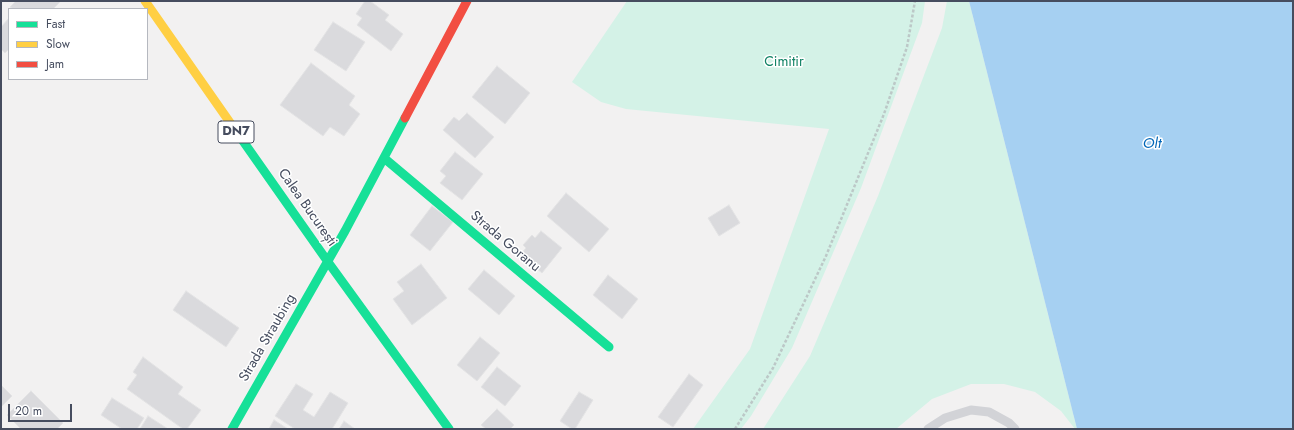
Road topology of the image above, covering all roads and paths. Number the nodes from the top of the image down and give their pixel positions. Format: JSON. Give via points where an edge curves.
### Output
{"nodes":[{"id":1,"x":145,"y":1,"type":"edge"},
{"id":2,"x":467,"y":1,"type":"edge"},
{"id":3,"x":915,"y":1,"type":"edge"},
{"id":4,"x":384,"y":158,"type":"junction"},
{"id":5,"x":328,"y":262,"type":"junction"},
{"id":6,"x":609,"y":347,"type":"dead end"},
{"id":7,"x":232,"y":429,"type":"edge"},
{"id":8,"x":450,"y":429,"type":"edge"},
{"id":9,"x":735,"y":429,"type":"edge"},
{"id":10,"x":928,"y":429,"type":"edge"},
{"id":11,"x":1015,"y":429,"type":"edge"}],
"edges":[{"from":1,"to":5,"type":"main road","name":"Calea București","number":"DN7"},
{"from":2,"to":4,"type":"main road"},
{"from":3,"to":9,"type":"path","via":[[907,47],[884,114],[826,256],[773,368]]},
{"from":4,"to":5,"type":"main road"},
{"from":4,"to":6,"type":"main road","name":"Strada Goranu"},
{"from":5,"to":7,"type":"main road","name":"Strada Straubing"},
{"from":5,"to":8,"type":"main road","name":"Calea București","number":"DN7"},
{"from":10,"to":11,"type":"lane","via":[[945,418],[971,410],[989,412]]}]}
